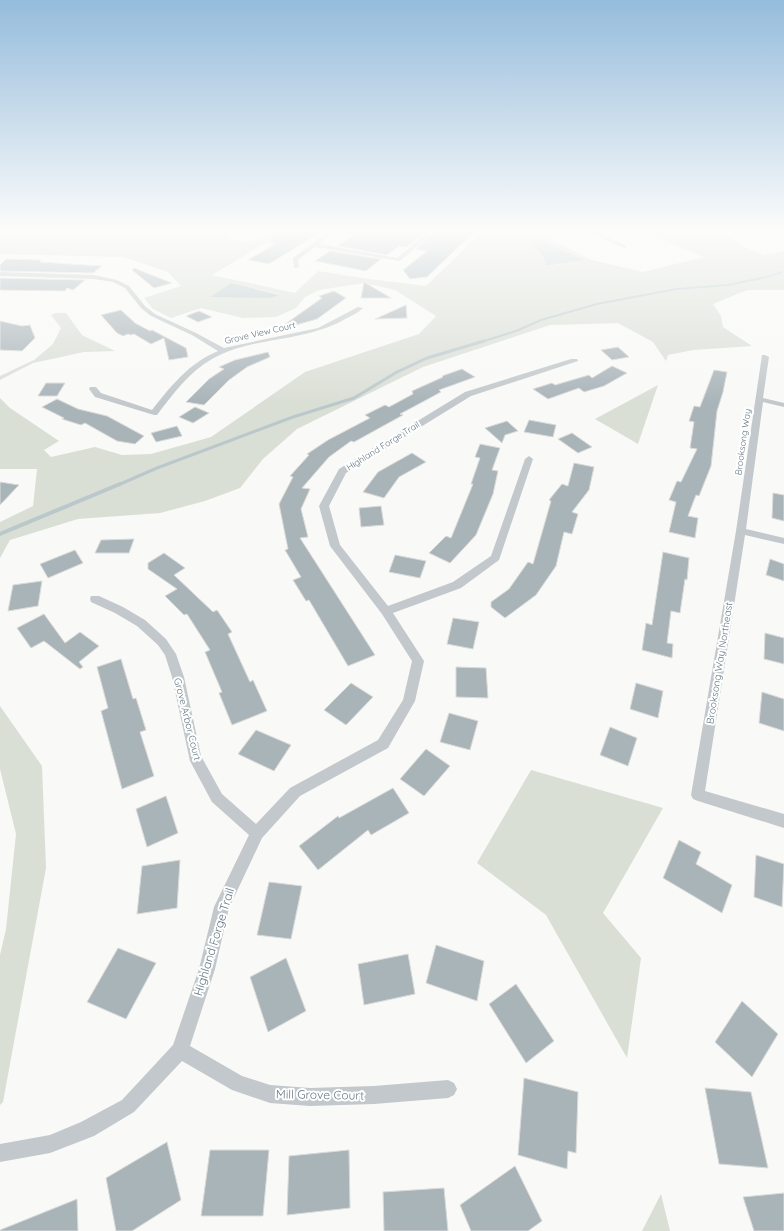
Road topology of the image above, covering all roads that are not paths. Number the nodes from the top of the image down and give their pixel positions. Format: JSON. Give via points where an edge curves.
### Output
{"nodes":[{"id":1,"x":128,"y":288,"type":"edge"},
{"id":2,"x":360,"y":308,"type":"dead end"},
{"id":3,"x":224,"y":351,"type":"junction"},
{"id":4,"x":765,"y":357,"type":"dead end"},
{"id":5,"x":574,"y":361,"type":"dead end"},
{"id":6,"x":94,"y":389,"type":"dead end"},
{"id":7,"x":759,"y":399,"type":"junction"},
{"id":8,"x":784,"y":405,"type":"edge"},
{"id":9,"x":529,"y":459,"type":"dead end"},
{"id":10,"x":740,"y":531,"type":"junction"},
{"id":11,"x":784,"y":541,"type":"edge"},
{"id":12,"x":95,"y":599,"type":"dead end"},
{"id":13,"x":386,"y":611,"type":"junction"},
{"id":14,"x":784,"y":821,"type":"edge"},
{"id":15,"x":257,"y":833,"type":"junction"},
{"id":16,"x":180,"y":1050,"type":"junction"},
{"id":17,"x":448,"y":1089,"type":"dead end"},
{"id":18,"x":0,"y":1153,"type":"edge"}],
"edges":[{"from":1,"to":3,"type":"street","via":[[153,315]]},
{"from":2,"to":3,"type":"street","name":"Grove View Court","via":[[320,329]]},
{"from":3,"to":6,"type":"street","name":"Grove View Court","via":[[198,364],[179,382],[154,413],[98,395]]},
{"from":4,"to":7,"type":"street","name":"Brooksong Way"},
{"from":5,"to":13,"type":"street","name":"Highland Forge Trail","via":[[468,394],[342,471],[324,506],[335,546]]},
{"from":7,"to":8,"type":"street"},
{"from":7,"to":10,"type":"street","name":"Brooksong Way"},
{"from":9,"to":13,"type":"street","via":[[495,558],[457,584]]},
{"from":10,"to":11,"type":"street"},
{"from":10,"to":14,"type":"street","name":"Brooksong Way Northeast","via":[[698,795]]},
{"from":12,"to":15,"type":"street","name":"Grove Arbor Court","via":[[141,623],[162,642],[170,654],[178,677],[195,758],[217,798]]},
{"from":13,"to":15,"type":"street","name":"Highland Forge Trail","via":[[418,662],[409,701],[383,744],[295,792]]},
{"from":15,"to":16,"type":"street","name":"Highland Forge Trail","via":[[222,907],[207,969]]},
{"from":16,"to":17,"type":"street","name":"Mill Grove Court","via":[[238,1084],[270,1094],[310,1097]]},
{"from":16,"to":18,"type":"street","name":"Highland Forge Trail","via":[[128,1106],[50,1144]]}]}
